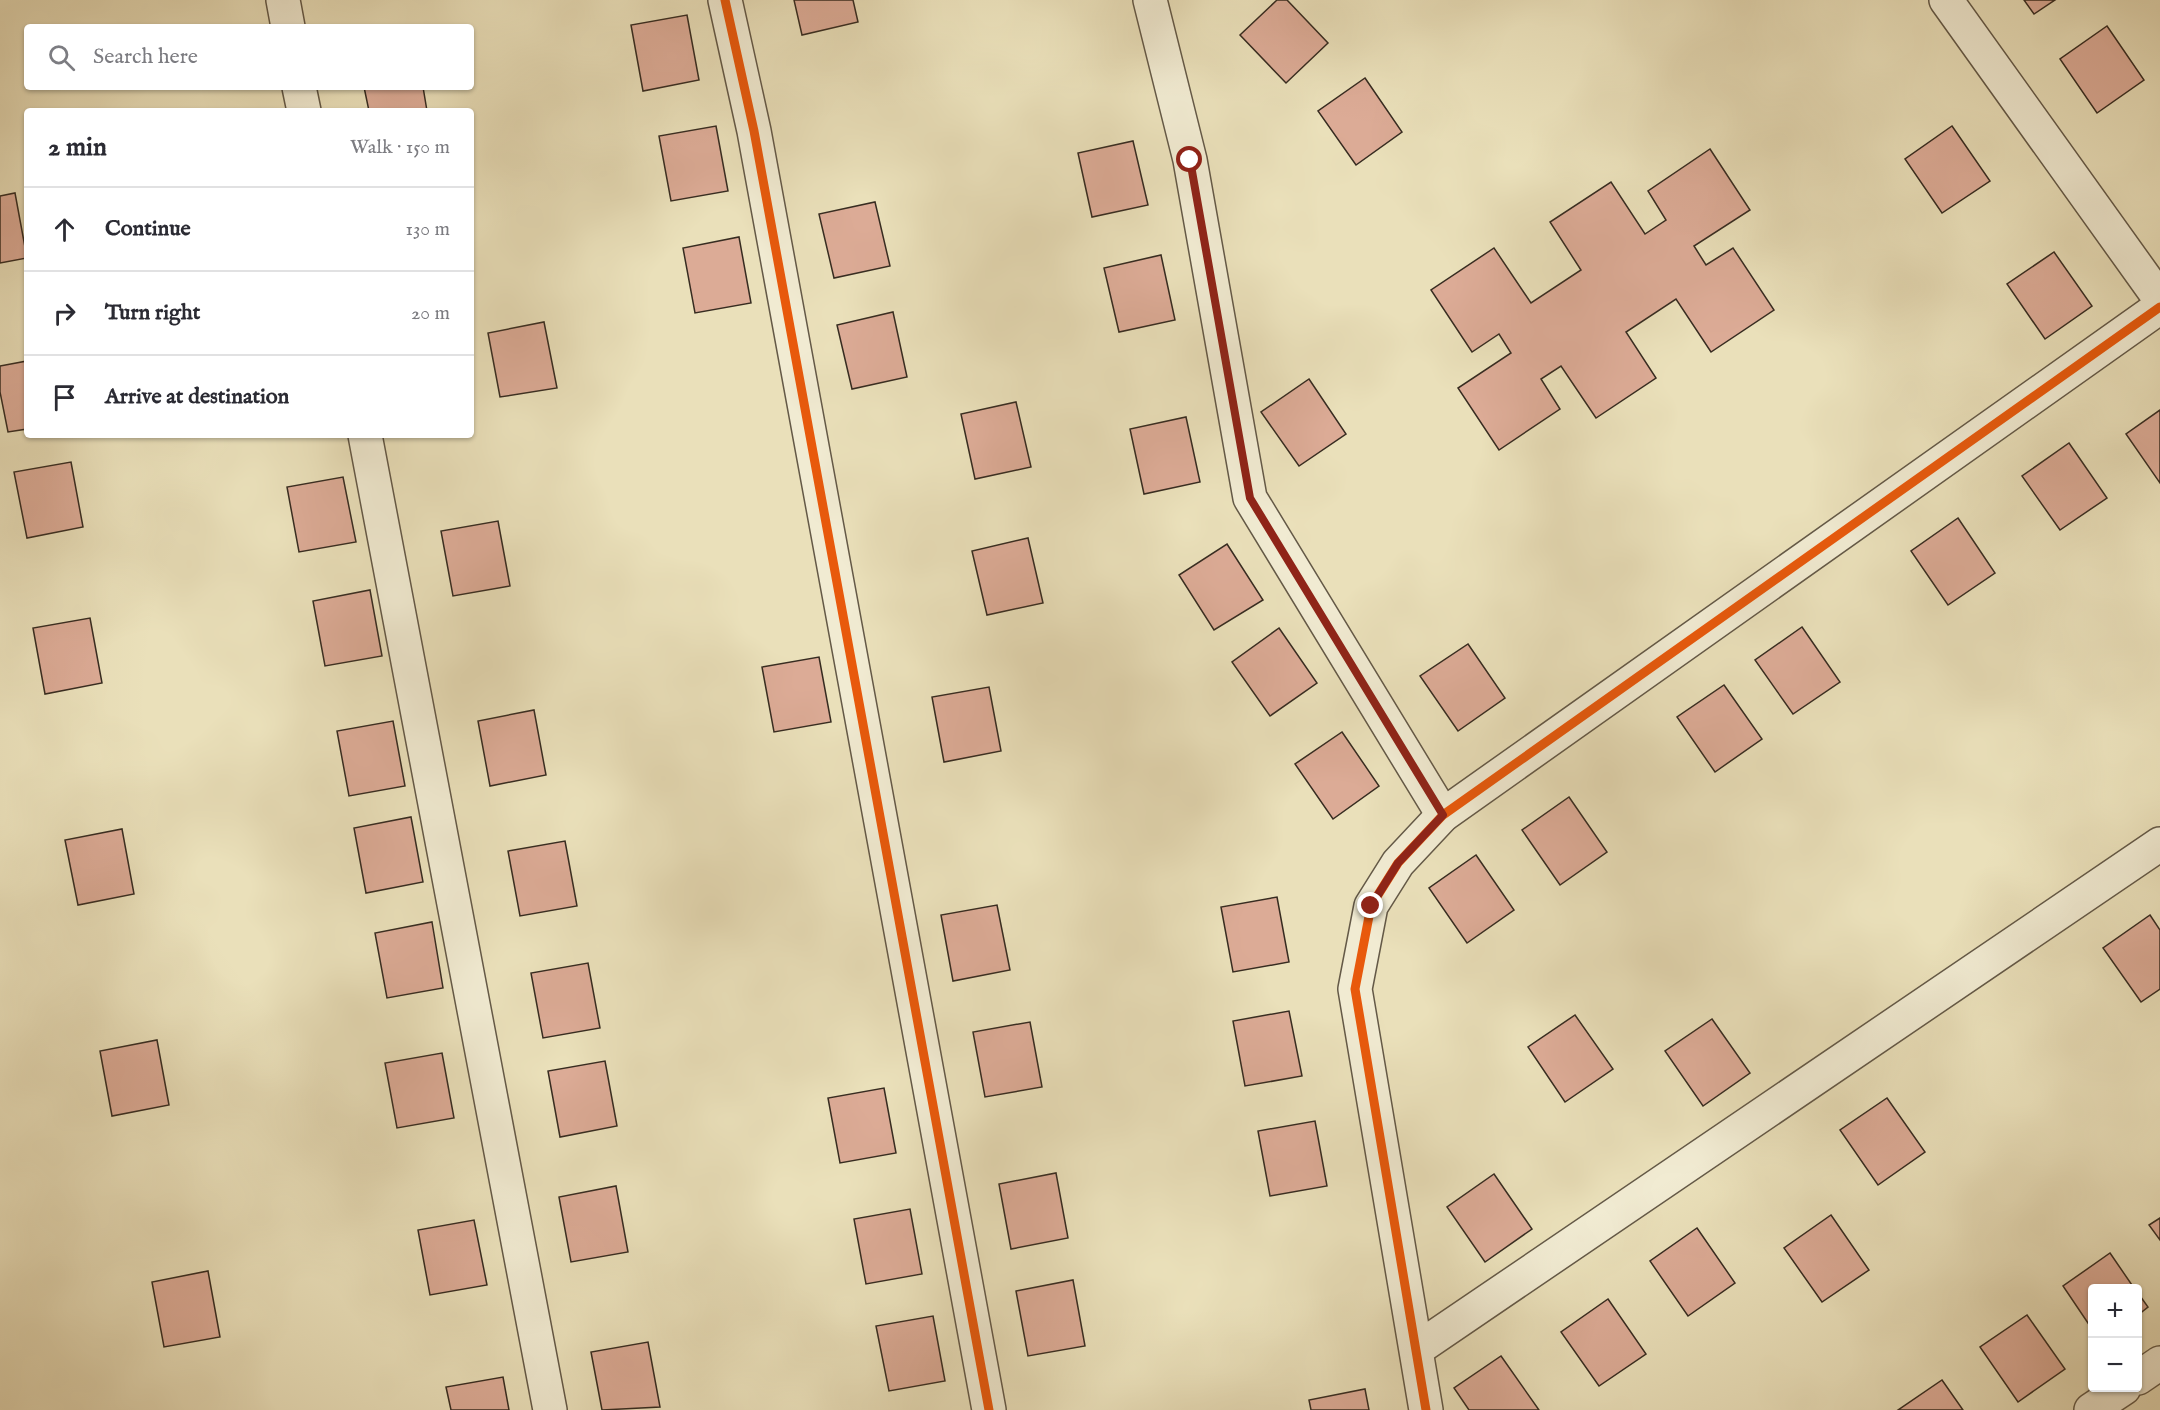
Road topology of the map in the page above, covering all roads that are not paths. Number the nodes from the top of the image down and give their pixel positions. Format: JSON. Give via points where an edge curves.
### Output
{"nodes":[{"id":1,"x":283,"y":0,"type":"edge"},
{"id":2,"x":724,"y":0,"type":"edge"},
{"id":3,"x":1150,"y":0,"type":"edge"},
{"id":4,"x":1946,"y":0,"type":"edge"},
{"id":5,"x":287,"y":24,"type":"edge"},
{"id":6,"x":300,"y":90,"type":"edge"},
{"id":7,"x":303,"y":108,"type":"edge"},
{"id":8,"x":2160,"y":299,"type":"edge"},
{"id":9,"x":2160,"y":307,"type":"edge"},
{"id":10,"x":366,"y":438,"type":"edge"},
{"id":11,"x":1443,"y":815,"type":"junction"},
{"id":12,"x":2160,"y":844,"type":"edge"},
{"id":13,"x":1417,"y":1349,"type":"junction"},
{"id":14,"x":2160,"y":1363,"type":"edge"},
{"id":15,"x":2142,"y":1375,"type":"edge"},
{"id":16,"x":2118,"y":1392,"type":"edge"},
{"id":17,"x":550,"y":1410,"type":"edge"},
{"id":18,"x":989,"y":1410,"type":"edge"},
{"id":19,"x":1426,"y":1410,"type":"edge"},
{"id":20,"x":2091,"y":1410,"type":"edge"}],
"edges":[{"from":1,"to":5,"type":"street"},
{"from":2,"to":18,"type":"street","via":[[754,131]]},
{"from":3,"to":11,"type":"street","via":[[1190,160],[1250,498]]},
{"from":4,"to":8,"type":"street"},
{"from":6,"to":7,"type":"street"},
{"from":9,"to":11,"type":"street"},
{"from":10,"to":17,"type":"street"},
{"from":11,"to":13,"type":"street","via":[[1398,863],[1371,906],[1355,989]]},
{"from":12,"to":13,"type":"street"},
{"from":13,"to":19,"type":"street"},
{"from":14,"to":15,"type":"street"},
{"from":16,"to":20,"type":"street"}]}
